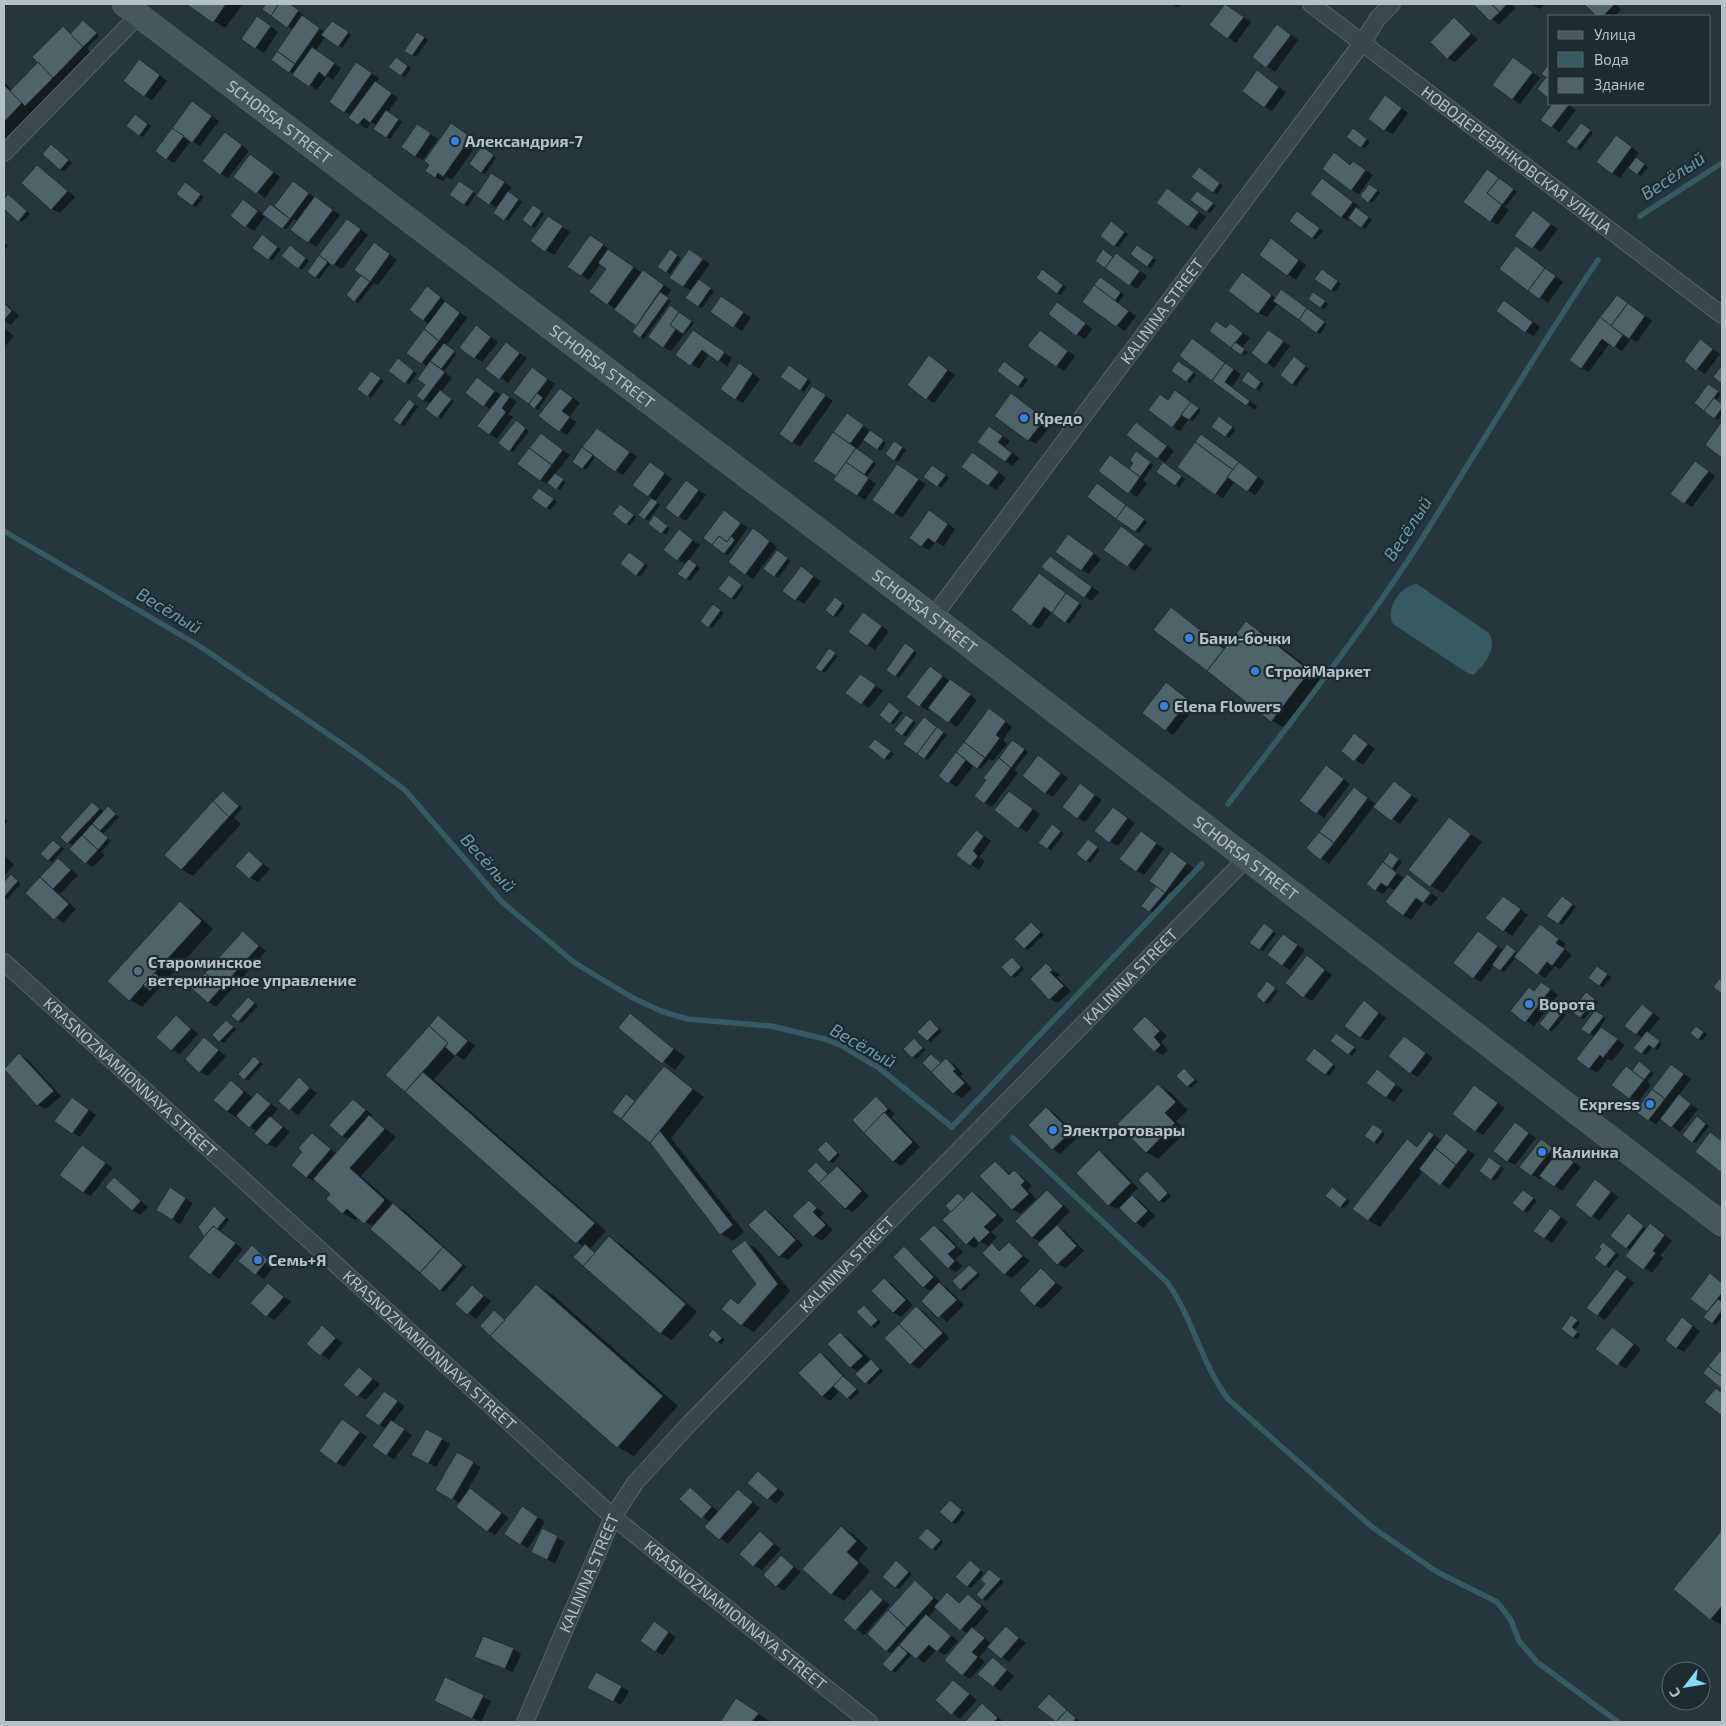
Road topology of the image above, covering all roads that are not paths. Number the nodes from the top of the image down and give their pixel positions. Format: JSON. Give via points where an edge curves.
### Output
{"nodes":[{"id":1,"x":1311,"y":4,"type":"edge"},
{"id":2,"x":1392,"y":4,"type":"edge"},
{"id":3,"x":132,"y":9,"type":"edge"},
{"id":4,"x":1362,"y":42,"type":"junction"},
{"id":5,"x":4,"y":153,"type":"edge"},
{"id":6,"x":1722,"y":315,"type":"edge"},
{"id":7,"x":933,"y":617,"type":"junction"},
{"id":8,"x":1246,"y":860,"type":"junction"},
{"id":9,"x":4,"y":962,"type":"edge"},
{"id":10,"x":1722,"y":1224,"type":"edge"},
{"id":11,"x":613,"y":1517,"type":"junction"},
{"id":12,"x":525,"y":1722,"type":"edge"},
{"id":13,"x":869,"y":1722,"type":"edge"}],
"edges":[{"from":1,"to":4,"type":"street","name":"НОВОДЕРЕВЯНКОВСКАЯ УЛИЦА"},
{"from":2,"to":4,"type":"street","name":"KALININA STREET"},
{"from":3,"to":5,"type":"street"},
{"from":3,"to":7,"type":"main road","name":"SCHORSA STREET"},
{"from":4,"to":6,"type":"street","name":"НОВОДЕРЕВЯНКОВСКАЯ УЛИЦА"},
{"from":4,"to":7,"type":"street","name":"KALININA STREET"},
{"from":7,"to":8,"type":"main road","name":"SCHORSA STREET"},
{"from":8,"to":10,"type":"main road","name":"SCHORSA STREET"},
{"from":8,"to":11,"type":"street","name":"KALININA STREET","via":[[690,1423],[635,1483]]},
{"from":9,"to":11,"type":"street","name":"KRASNOZNAMIONNAYA STREET"},
{"from":11,"to":12,"type":"street","name":"KALININA STREET"},
{"from":11,"to":13,"type":"street","name":"KRASNOZNAMIONNAYA STREET"}]}
